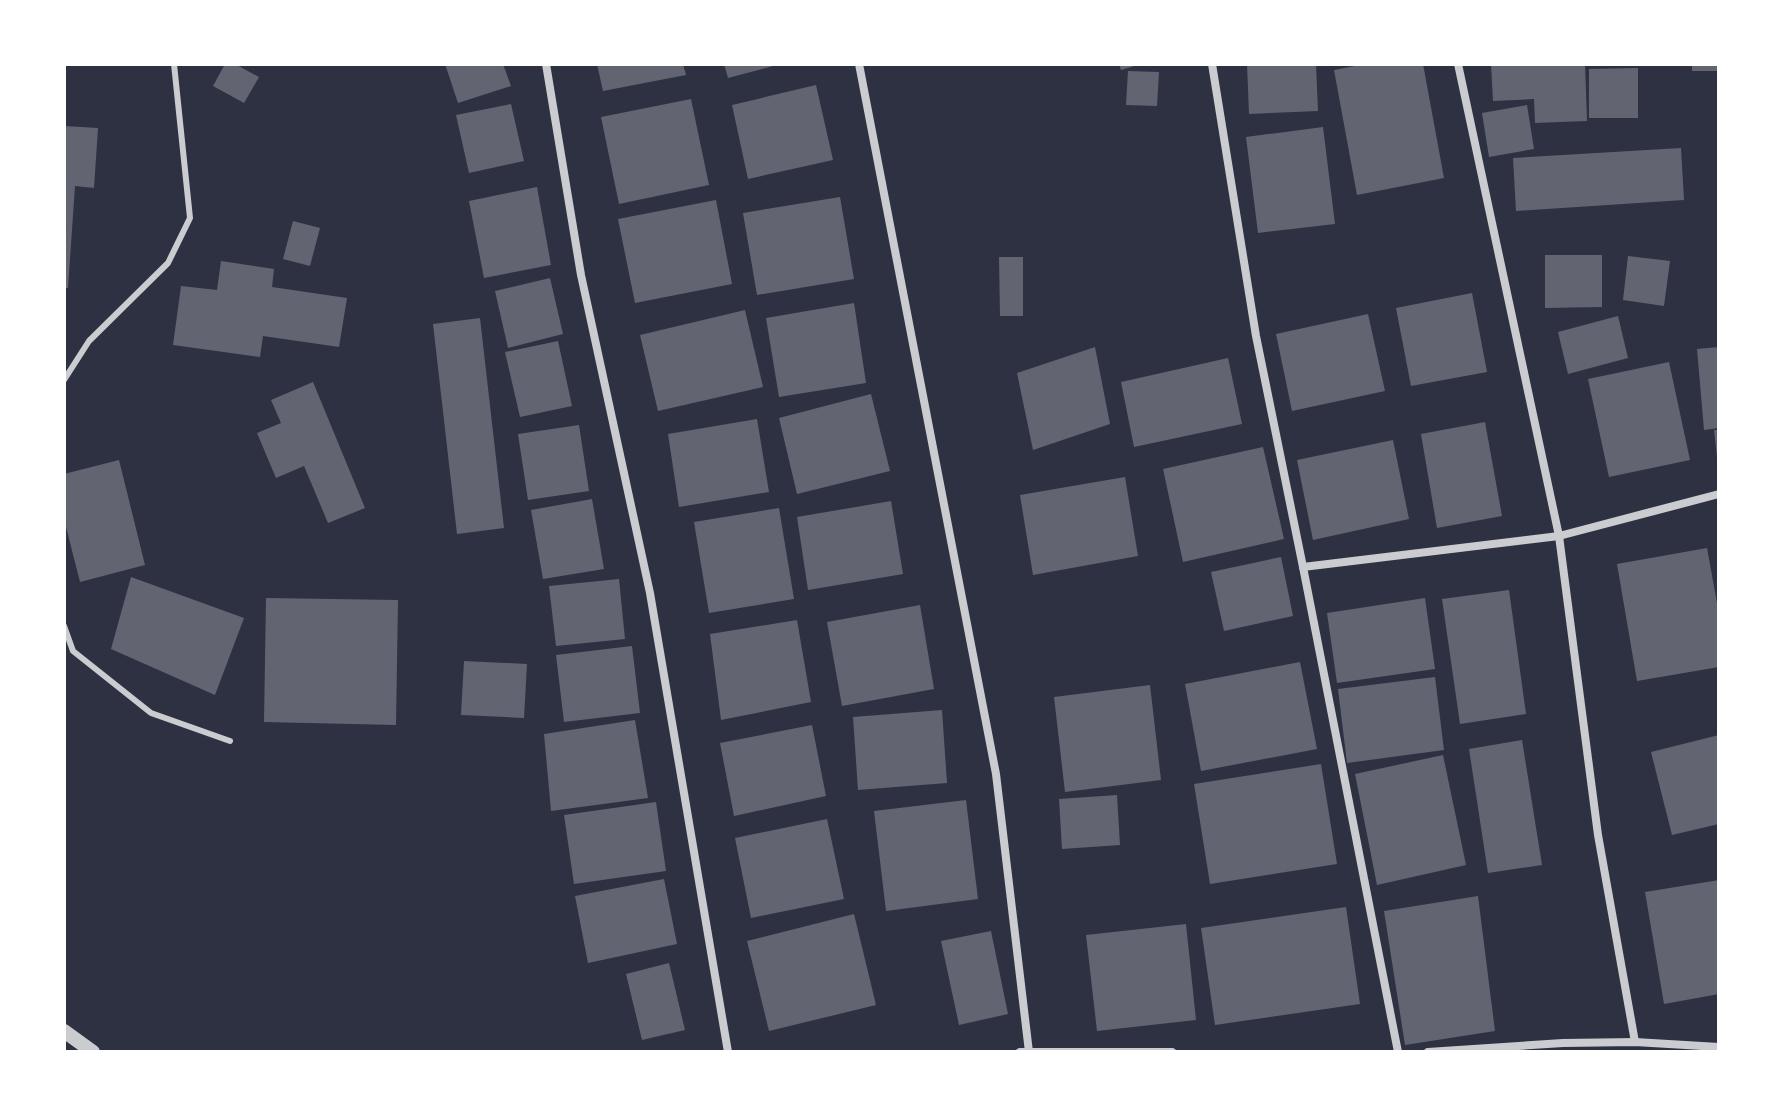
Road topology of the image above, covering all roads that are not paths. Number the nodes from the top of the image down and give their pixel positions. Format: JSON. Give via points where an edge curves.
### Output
{"nodes":[{"id":1,"x":174,"y":64,"type":"edge"},
{"id":2,"x":546,"y":64,"type":"edge"},
{"id":3,"x":859,"y":64,"type":"edge"},
{"id":4,"x":1212,"y":64,"type":"edge"},
{"id":5,"x":1458,"y":64,"type":"edge"},
{"id":6,"x":64,"y":380,"type":"edge"},
{"id":7,"x":1719,"y":494,"type":"edge"},
{"id":8,"x":1559,"y":536,"type":"junction"},
{"id":9,"x":1303,"y":567,"type":"junction"},
{"id":10,"x":64,"y":626,"type":"edge"},
{"id":11,"x":230,"y":741,"type":"dead end"},
{"id":12,"x":64,"y":1031,"type":"edge"},
{"id":13,"x":1635,"y":1042,"type":"junction"},
{"id":14,"x":1719,"y":1047,"type":"edge"},
{"id":15,"x":93,"y":1052,"type":"edge"},
{"id":16,"x":728,"y":1052,"type":"edge"},
{"id":17,"x":1026,"y":1052,"type":"edge"},
{"id":18,"x":1172,"y":1052,"type":"edge"},
{"id":19,"x":1398,"y":1052,"type":"edge"},
{"id":20,"x":1428,"y":1052,"type":"edge"}],
"edges":[{"from":1,"to":6,"type":"lane","via":[[190,218],[168,263],[89,341]]},
{"from":2,"to":16,"type":"street","via":[[581,275],[650,593]]},
{"from":3,"to":17,"type":"street","via":[[996,774]]},
{"from":4,"to":9,"type":"street","via":[[1256,336]]},
{"from":5,"to":8,"type":"street"},
{"from":7,"to":8,"type":"street"},
{"from":8,"to":9,"type":"street"},
{"from":8,"to":13,"type":"street","via":[[1598,835]]},
{"from":9,"to":19,"type":"street"},
{"from":10,"to":11,"type":"lane","via":[[73,651],[151,713]]},
{"from":12,"to":15,"type":"street"},
{"from":13,"to":14,"type":"street"},
{"from":13,"to":20,"type":"street"},
{"from":17,"to":18,"type":"street"}]}
